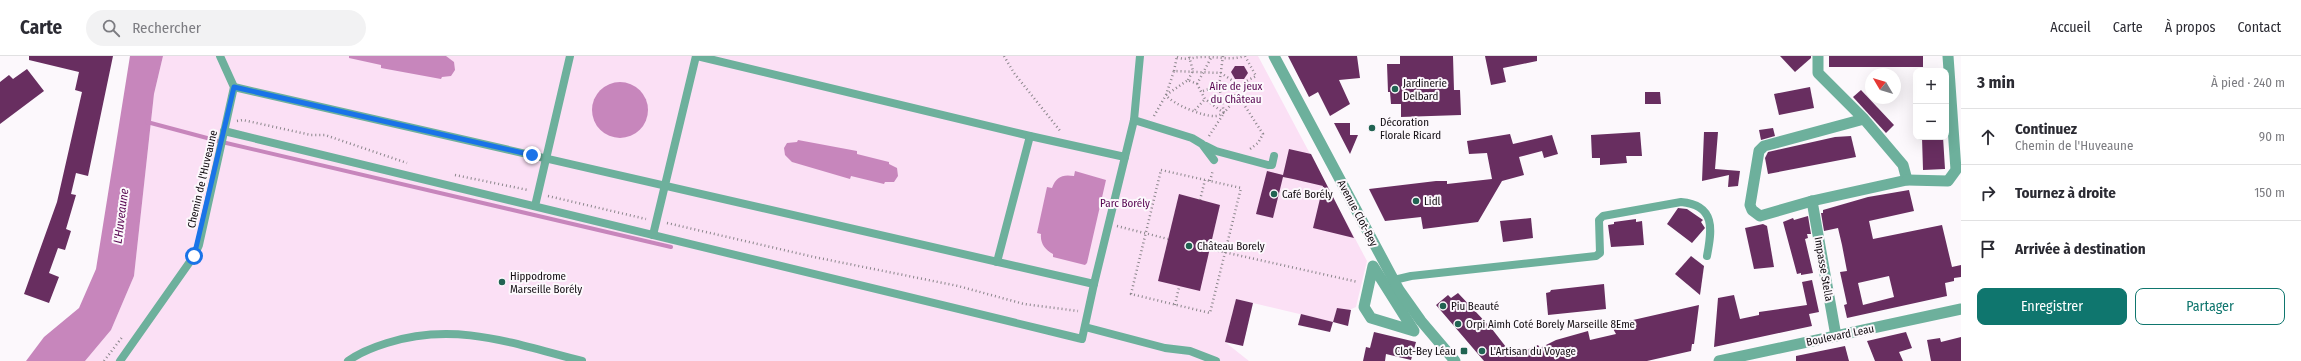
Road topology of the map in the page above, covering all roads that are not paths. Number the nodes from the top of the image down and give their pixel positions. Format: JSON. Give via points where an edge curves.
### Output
{"nodes":[{"id":1,"x":220,"y":56,"type":"edge"},
{"id":2,"x":570,"y":56,"type":"edge"},
{"id":3,"x":697,"y":56,"type":"edge"},
{"id":4,"x":1140,"y":56,"type":"edge"},
{"id":5,"x":1274,"y":56,"type":"edge"},
{"id":6,"x":1818,"y":56,"type":"edge"},
{"id":7,"x":1948,"y":56,"type":"edge"},
{"id":8,"x":234,"y":87,"type":"junction"},
{"id":9,"x":1864,"y":119,"type":"junction"},
{"id":10,"x":1134,"y":120,"type":"junction"},
{"id":11,"x":224,"y":131,"type":"junction"},
{"id":12,"x":1030,"y":136,"type":"junction"},
{"id":13,"x":1202,"y":144,"type":"junction"},
{"id":14,"x":1274,"y":156,"type":"dead end"},
{"id":15,"x":1125,"y":157,"type":"junction"},
{"id":16,"x":546,"y":158,"type":"junction"},
{"id":17,"x":1214,"y":160,"type":"dead end"},
{"id":18,"x":1907,"y":180,"type":"junction"},
{"id":19,"x":665,"y":185,"type":"junction"},
{"id":20,"x":1812,"y":202,"type":"junction"},
{"id":21,"x":535,"y":206,"type":"junction"},
{"id":22,"x":653,"y":235,"type":"junction"},
{"id":23,"x":1707,"y":256,"type":"dead end"},
{"id":24,"x":997,"y":262,"type":"junction"},
{"id":25,"x":1366,"y":283,"type":"junction"},
{"id":26,"x":1094,"y":284,"type":"junction"},
{"id":27,"x":1393,"y":286,"type":"junction"},
{"id":28,"x":1961,"y":309,"type":"edge"},
{"id":29,"x":1085,"y":327,"type":"junction"},
{"id":30,"x":1836,"y":336,"type":"junction"},
{"id":31,"x":120,"y":361,"type":"edge"},
{"id":32,"x":348,"y":361,"type":"edge"},
{"id":33,"x":582,"y":361,"type":"edge"},
{"id":34,"x":1216,"y":361,"type":"edge"},
{"id":35,"x":1455,"y":361,"type":"edge"},
{"id":36,"x":1719,"y":361,"type":"edge"}],
"edges":[{"from":1,"to":8,"type":"lane"},
{"from":2,"to":16,"type":"lane"},
{"from":3,"to":12,"type":"lane"},
{"from":3,"to":19,"type":"lane"},
{"from":4,"to":10,"type":"lane"},
{"from":5,"to":27,"type":"street","name":"Avenue Clot-Bey"},
{"from":6,"to":9,"type":"street","via":[[1818,73]]},
{"from":7,"to":18,"type":"street","via":[[1956,170],[1948,181]]},
{"from":8,"to":11,"type":"lane","name":"Chemin de l'Huveaune"},
{"from":8,"to":16,"type":"lane"},
{"from":9,"to":18,"type":"street","via":[[1903,165]]},
{"from":9,"to":20,"type":"street","via":[[1764,146],[1759,151],[1750,205],[1752,210],[1760,216]]},
{"from":10,"to":13,"type":"lane","via":[[1192,138]]},
{"from":10,"to":15,"type":"lane"},
{"from":11,"to":21,"type":"lane"},
{"from":11,"to":31,"type":"lane","name":"Chemin de l'Huveaune","via":[[194,256]]},
{"from":12,"to":15,"type":"lane"},
{"from":12,"to":24,"type":"lane"},
{"from":13,"to":14,"type":"lane","via":[[1216,151],[1268,165],[1272,165]]},
{"from":13,"to":17,"type":"lane"},
{"from":15,"to":26,"type":"lane"},
{"from":16,"to":19,"type":"lane"},
{"from":16,"to":21,"type":"lane"},
{"from":18,"to":20,"type":"street"},
{"from":19,"to":22,"type":"lane"},
{"from":19,"to":24,"type":"lane"},
{"from":20,"to":30,"type":"street","name":"Impasse Stella"},
{"from":21,"to":22,"type":"lane"},
{"from":22,"to":29,"type":"lane","via":[[1082,339]]},
{"from":23,"to":27,"type":"lane","via":[[1712,232],[1707,215],[1701,207],[1693,203],[1681,202],[1603,216],[1599,220],[1600,253],[1596,256],[1411,276]]},
{"from":24,"to":26,"type":"lane"},
{"from":25,"to":27,"type":"lane"},
{"from":25,"to":27,"type":"street","via":[[1373,266]]},
{"from":25,"to":27,"type":"street","via":[[1364,306],[1371,318],[1414,331]]},
{"from":26,"to":29,"type":"lane"},
{"from":27,"to":35,"type":"street","name":"Avenue Clot-Bey"},
{"from":28,"to":30,"type":"street","name":"Boulevard Leau"},
{"from":29,"to":34,"type":"lane","via":[[1165,348],[1190,351]]},
{"from":30,"to":36,"type":"street","name":"Boulevard Leau"},
{"from":32,"to":33,"type":"lane","via":[[378,345],[399,339],[427,333],[452,332],[476,335]]}]}
